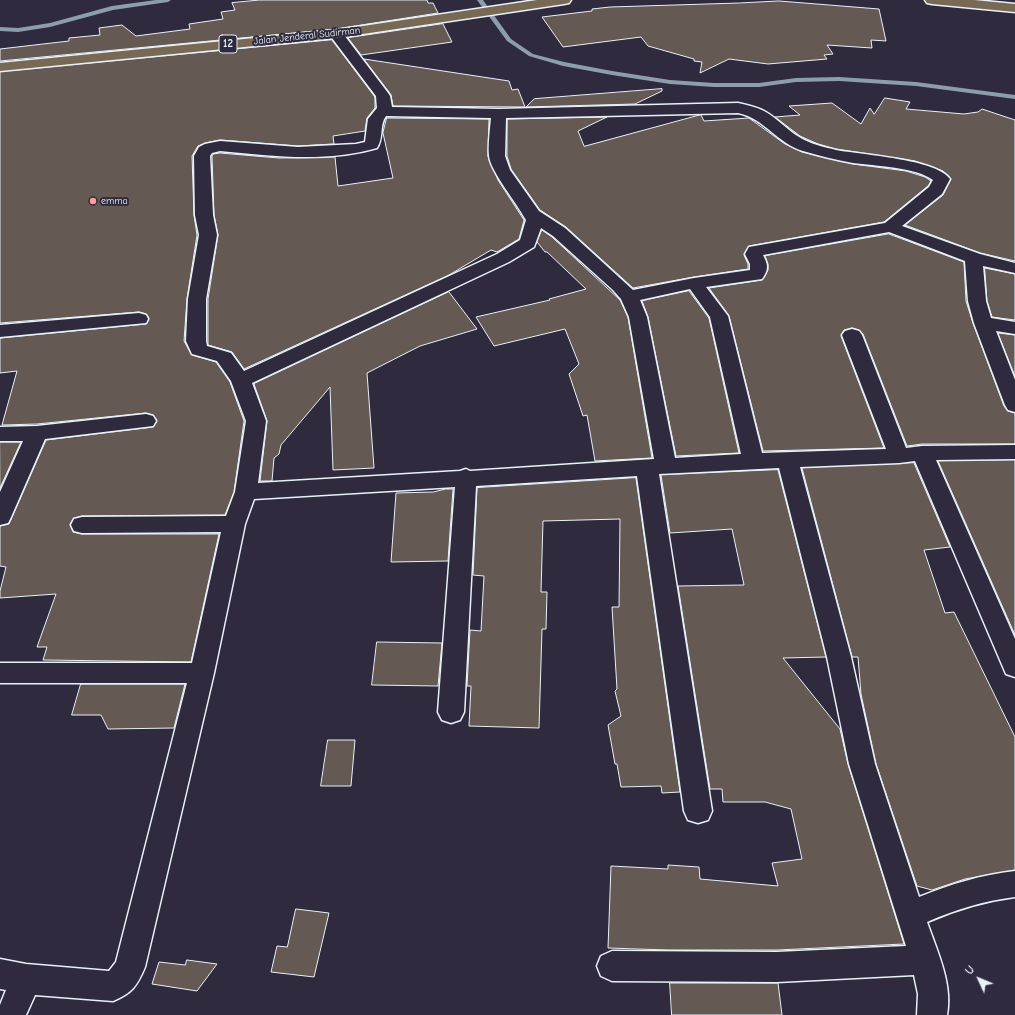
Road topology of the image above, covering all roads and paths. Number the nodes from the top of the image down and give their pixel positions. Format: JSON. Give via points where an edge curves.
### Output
{"nodes":[{"id":1,"x":564,"y":0,"type":"edge"},
{"id":2,"x":932,"y":0,"type":"edge"},
{"id":3,"x":1013,"y":9,"type":"edge"},
{"id":4,"x":336,"y":34,"type":"junction"},
{"id":5,"x":0,"y":67,"type":"edge"},
{"id":6,"x":383,"y":112,"type":"junction"},
{"id":7,"x":498,"y":114,"type":"junction"},
{"id":8,"x":532,"y":214,"type":"junction"},
{"id":9,"x":890,"y":227,"type":"junction"},
{"id":10,"x":974,"y":258,"type":"junction"},
{"id":11,"x":1015,"y":268,"type":"edge"},
{"id":12,"x":694,"y":283,"type":"junction"},
{"id":13,"x":629,"y":297,"type":"junction"},
{"id":14,"x":139,"y":319,"type":"dead end"},
{"id":15,"x":983,"y":323,"type":"junction"},
{"id":16,"x":1015,"y":328,"type":"edge"},
{"id":17,"x":0,"y":331,"type":"edge"},
{"id":18,"x":852,"y":335,"type":"dead end"},
{"id":19,"x":241,"y":380,"type":"junction"},
{"id":20,"x":1015,"y":405,"type":"edge"},
{"id":21,"x":146,"y":421,"type":"dead end"},
{"id":22,"x":36,"y":433,"type":"junction"},
{"id":23,"x":0,"y":434,"type":"edge"},
{"id":24,"x":1015,"y":452,"type":"edge"},
{"id":25,"x":922,"y":453,"type":"junction"},
{"id":26,"x":899,"y":456,"type":"junction"},
{"id":27,"x":752,"y":460,"type":"junction"},
{"id":28,"x":788,"y":460,"type":"junction"},
{"id":29,"x":657,"y":467,"type":"junction"},
{"id":30,"x":466,"y":477,"type":"junction"},
{"id":31,"x":246,"y":492,"type":"junction"},
{"id":32,"x":0,"y":516,"type":"edge"},
{"id":33,"x":234,"y":524,"type":"junction"},
{"id":34,"x":82,"y":525,"type":"dead end"},
{"id":35,"x":1015,"y":667,"type":"edge"},
{"id":36,"x":0,"y":673,"type":"edge"},
{"id":37,"x":202,"y":673,"type":"junction"},
{"id":38,"x":451,"y":712,"type":"dead end"},
{"id":39,"x":698,"y":811,"type":"dead end"},
{"id":40,"x":1015,"y":884,"type":"edge"},
{"id":41,"x":910,"y":915,"type":"junction"},
{"id":42,"x":925,"y":960,"type":"junction"},
{"id":43,"x":612,"y":966,"type":"dead end"},
{"id":44,"x":13,"y":976,"type":"edge"},
{"id":45,"x":11,"y":1015,"type":"edge"},
{"id":46,"x":932,"y":1015,"type":"edge"}],
"edges":[{"from":1,"to":4,"type":"highway","name":"Jalan Jenderal Sudirman","number":"12"},
{"from":2,"to":3,"type":"highway"},
{"from":4,"to":5,"type":"highway","name":"Jalan Jenderal Sudirman","number":"12"},
{"from":4,"to":6,"type":"street","via":[[381,91],[386,104]]},
{"from":6,"to":7,"type":"street"},
{"from":6,"to":19,"type":"street","via":[[376,119],[375,140],[364,148],[298,152],[220,146],[205,150],[202,156],[204,215],[208,235],[197,299],[196,341],[199,350],[224,357]]},
{"from":7,"to":8,"type":"street","via":[[497,156],[502,170]]},
{"from":7,"to":9,"type":"street","via":[[748,109],[768,120],[802,146],[937,173],[942,179],[936,190]]},
{"from":8,"to":13,"type":"street","via":[[559,232]]},
{"from":8,"to":19,"type":"street","via":[[535,220],[528,242],[503,258]]},
{"from":9,"to":10,"type":"street"},
{"from":9,"to":12,"type":"street","via":[[755,251],[759,270],[756,275]]},
{"from":10,"to":11,"type":"street"},
{"from":10,"to":15,"type":"street","via":[[977,301]]},
{"from":12,"to":13,"type":"street"},
{"from":12,"to":27,"type":"street","via":[[719,316]]},
{"from":13,"to":29,"type":"street","via":[[638,317]]},
{"from":14,"to":17,"type":"street"},
{"from":15,"to":16,"type":"street"},
{"from":15,"to":20,"type":"street"},
{"from":18,"to":26,"type":"street"},
{"from":19,"to":31,"type":"street","via":[[256,421]]},
{"from":21,"to":22,"type":"street"},
{"from":22,"to":23,"type":"street"},
{"from":22,"to":32,"type":"street"},
{"from":24,"to":25,"type":"street"},
{"from":25,"to":26,"type":"street"},
{"from":25,"to":35,"type":"street"},
{"from":26,"to":28,"type":"street"},
{"from":27,"to":28,"type":"street"},
{"from":27,"to":29,"type":"street"},
{"from":28,"to":41,"type":"street","via":[[839,657],[862,764]]},
{"from":29,"to":30,"type":"street"},
{"from":29,"to":39,"type":"street"},
{"from":30,"to":31,"type":"street"},
{"from":30,"to":38,"type":"street"},
{"from":31,"to":33,"type":"street"},
{"from":33,"to":34,"type":"street"},
{"from":33,"to":37,"type":"street"},
{"from":36,"to":37,"type":"street"},
{"from":37,"to":44,"type":"street","via":[[130,967],[123,979],[113,986]]},
{"from":40,"to":41,"type":"street","via":[[990,887],[956,896]]},
{"from":41,"to":42,"type":"street"},
{"from":42,"to":43,"type":"street","via":[[777,967]]},
{"from":42,"to":46,"type":"street","via":[[934,994],[935,1005]]},
{"from":44,"to":45,"type":"street"}]}
